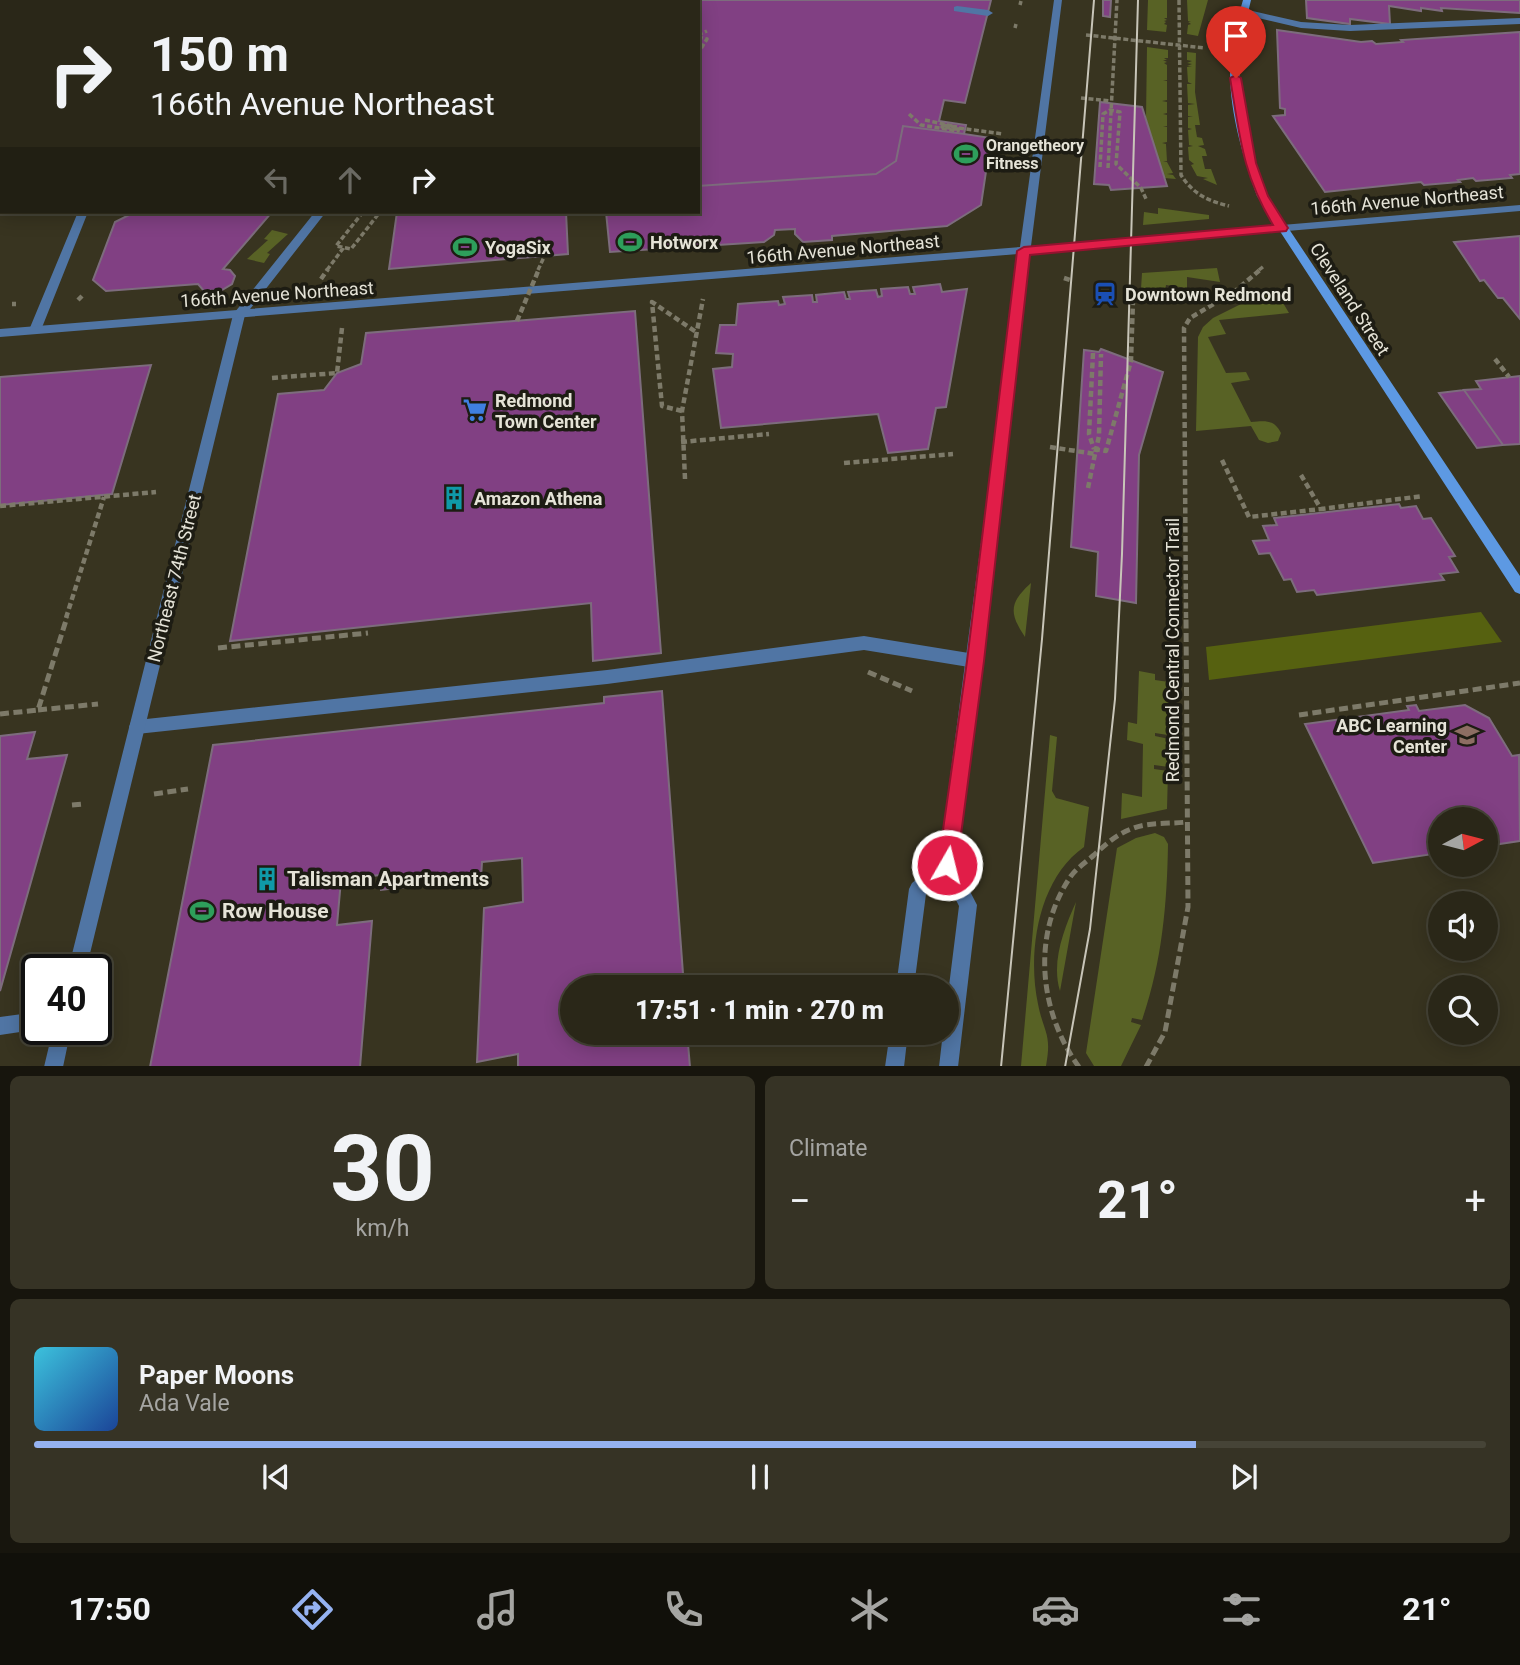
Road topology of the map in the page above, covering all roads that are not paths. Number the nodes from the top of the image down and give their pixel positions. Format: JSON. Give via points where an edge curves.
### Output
{"nodes":[{"id":1,"x":1058,"y":0,"type":"edge"},
{"id":2,"x":1247,"y":0,"type":"edge"},
{"id":3,"x":957,"y":9,"type":"dead end"},
{"id":4,"x":1244,"y":12,"type":"junction"},
{"id":5,"x":988,"y":13,"type":"dead end"},
{"id":6,"x":1520,"y":21,"type":"edge"},
{"id":7,"x":1520,"y":208,"type":"edge"},
{"id":8,"x":82,"y":214,"type":"edge"},
{"id":9,"x":319,"y":214,"type":"edge"},
{"id":10,"x":1281,"y":228,"type":"junction"},
{"id":11,"x":1024,"y":251,"type":"junction"},
{"id":12,"x":239,"y":315,"type":"junction"},
{"id":13,"x":35,"y":330,"type":"junction"},
{"id":14,"x":0,"y":333,"type":"edge"},
{"id":15,"x":1520,"y":588,"type":"edge"},
{"id":16,"x":975,"y":661,"type":"junction"},
{"id":17,"x":137,"y":727,"type":"junction"},
{"id":18,"x":947,"y":865,"type":"junction"},
{"id":19,"x":81,"y":954,"type":"edge"},
{"id":20,"x":907,"y":975,"type":"edge"},
{"id":21,"x":21,"y":1023,"type":"edge"},
{"id":22,"x":0,"y":1026,"type":"edge"},
{"id":23,"x":58,"y":1045,"type":"edge"},
{"id":24,"x":897,"y":1045,"type":"edge"},
{"id":25,"x":53,"y":1066,"type":"edge"},
{"id":26,"x":894,"y":1066,"type":"edge"},
{"id":27,"x":948,"y":1066,"type":"edge"}],
"edges":[{"from":1,"to":11,"type":"street"},
{"from":2,"to":4,"type":"main road","name":"Cleveland Street"},
{"from":3,"to":5,"type":"street"},
{"from":4,"to":6,"type":"street","via":[[1301,25],[1350,29]]},
{"from":4,"to":10,"type":"main road","name":"Cleveland Street","via":[[1234,61],[1238,105],[1250,163]]},
{"from":7,"to":10,"type":"street","name":"166th Avenue Northeast"},
{"from":8,"to":13,"type":"street"},
{"from":9,"to":12,"type":"street","name":"Northeast 74th Street"},
{"from":10,"to":11,"type":"street","name":"166th Avenue Northeast"},
{"from":10,"to":15,"type":"main road","name":"Cleveland Street"},
{"from":11,"to":12,"type":"street","name":"166th Avenue Northeast"},
{"from":11,"to":16,"type":"street"},
{"from":12,"to":13,"type":"street","name":"166th Avenue Northeast"},
{"from":12,"to":17,"type":"street","name":"Northeast 74th Street"},
{"from":13,"to":14,"type":"street","name":"166th Avenue Northeast"},
{"from":16,"to":17,"type":"street","via":[[864,643],[607,677]]},
{"from":16,"to":18,"type":"street"},
{"from":17,"to":19,"type":"street","name":"Northeast 74th Street"},
{"from":18,"to":20,"type":"street","via":[[918,889]]},
{"from":18,"to":27,"type":"street","via":[[968,905]]},
{"from":21,"to":22,"type":"street"},
{"from":23,"to":25,"type":"street"},
{"from":24,"to":26,"type":"street"}]}
